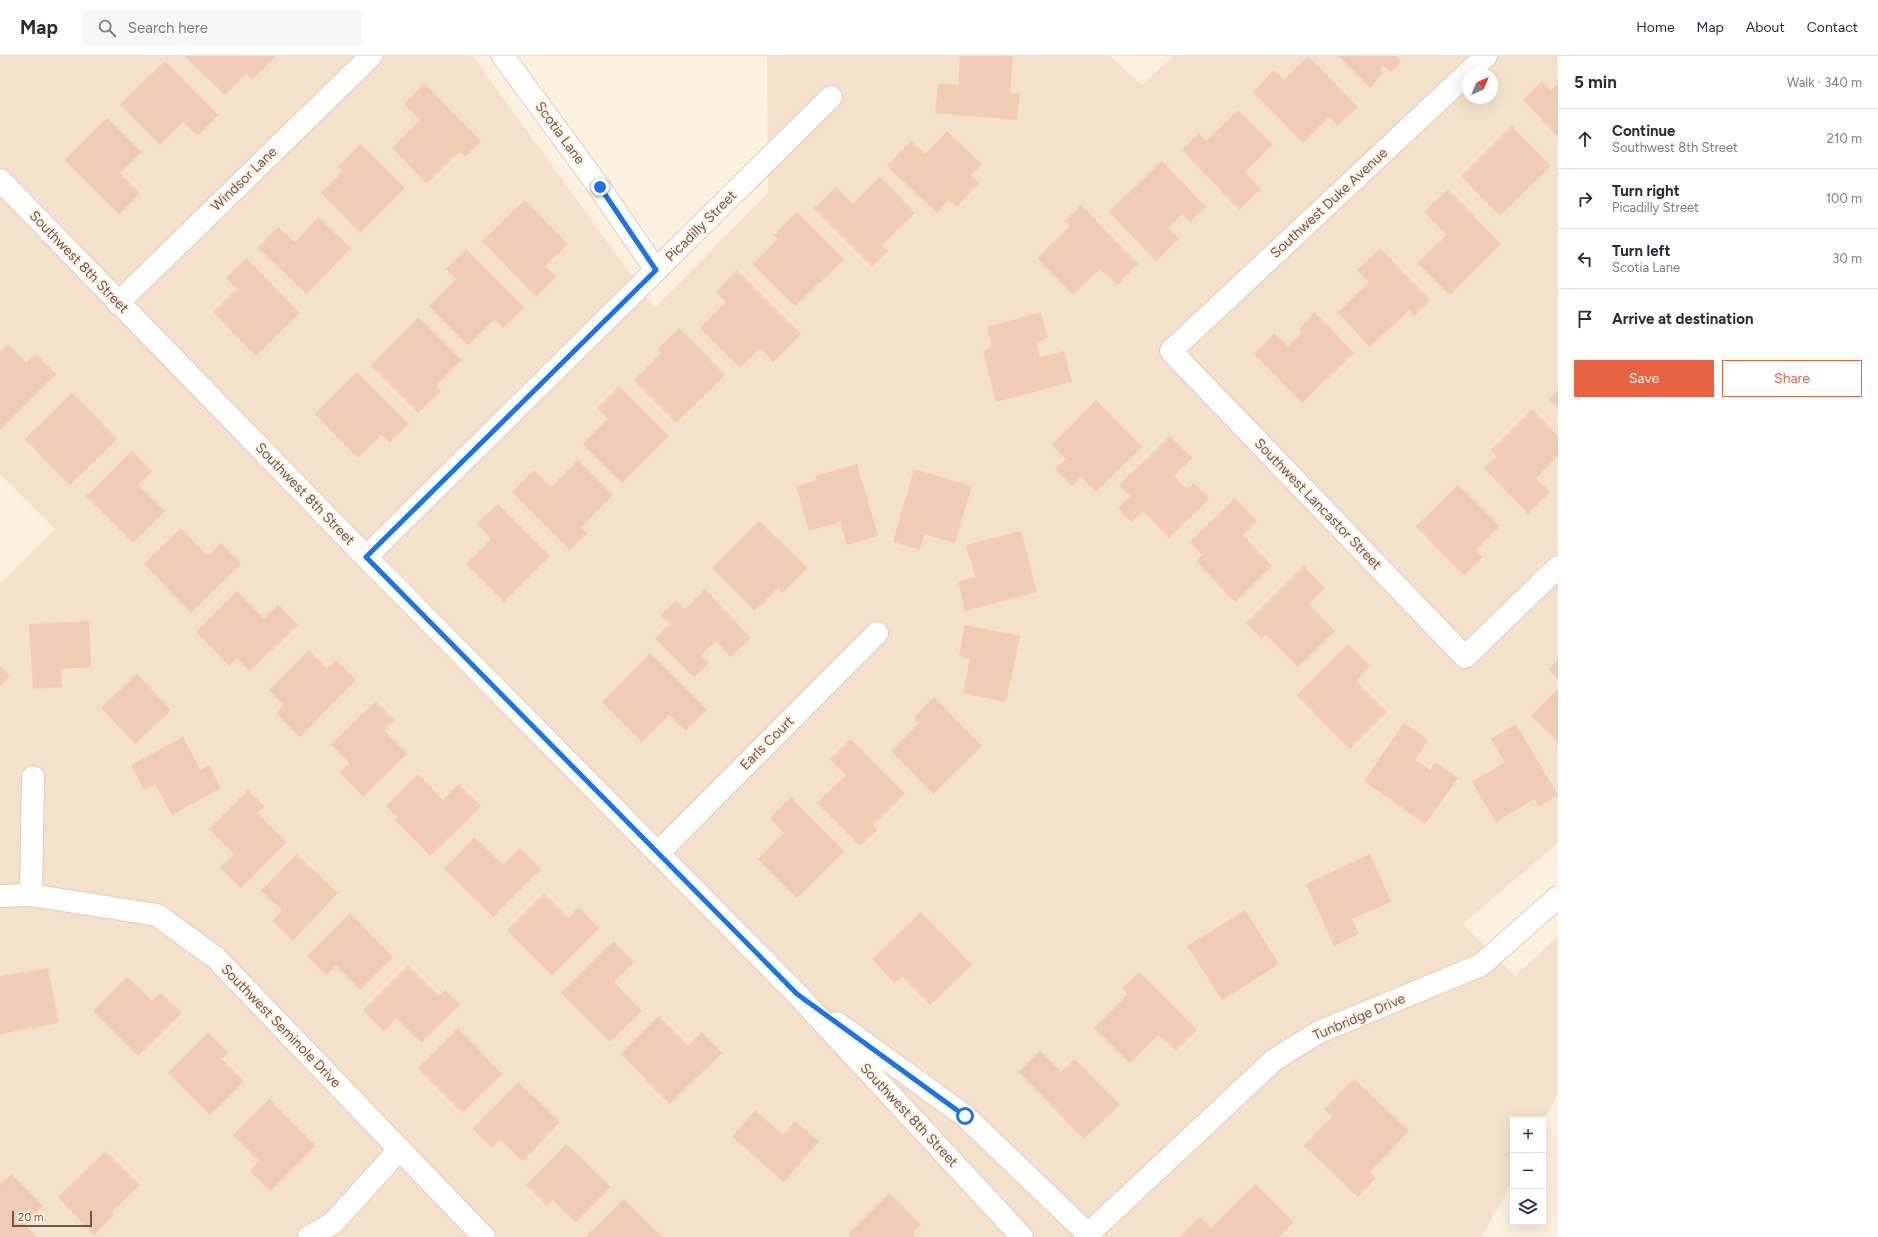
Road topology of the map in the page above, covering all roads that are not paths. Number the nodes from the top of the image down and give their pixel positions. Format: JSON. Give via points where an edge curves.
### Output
{"nodes":[{"id":1,"x":371,"y":56,"type":"edge"},
{"id":2,"x":503,"y":56,"type":"edge"},
{"id":3,"x":1486,"y":56,"type":"edge"},
{"id":4,"x":831,"y":97,"type":"dead end"},
{"id":5,"x":0,"y":180,"type":"edge"},
{"id":6,"x":656,"y":270,"type":"junction"},
{"id":7,"x":118,"y":302,"type":"junction"},
{"id":8,"x":1171,"y":351,"type":"joint"},
{"id":9,"x":366,"y":557,"type":"junction"},
{"id":10,"x":1558,"y":567,"type":"edge"},
{"id":11,"x":877,"y":633,"type":"dead end"},
{"id":12,"x":33,"y":777,"type":"dead end"},
{"id":13,"x":658,"y":853,"type":"junction"},
{"id":14,"x":32,"y":895,"type":"junction"},
{"id":15,"x":0,"y":896,"type":"edge"},
{"id":16,"x":1558,"y":897,"type":"edge"},
{"id":17,"x":797,"y":994,"type":"junction"},
{"id":18,"x":399,"y":1150,"type":"junction"},
{"id":19,"x":1088,"y":1236,"type":"edge"},
{"id":20,"x":309,"y":1237,"type":"edge"},
{"id":21,"x":484,"y":1237,"type":"edge"},
{"id":22,"x":1022,"y":1237,"type":"edge"}],
"edges":[{"from":1,"to":7,"type":"street","name":"Windsor Lane"},
{"from":2,"to":6,"type":"street","name":"Scotia Lane","via":[[600,187]]},
{"from":3,"to":8,"type":"street","name":"Southwest Duke Avenue"},
{"from":4,"to":6,"type":"street","name":"Picadilly Street"},
{"from":5,"to":7,"type":"street","name":"Southwest 8th Street"},
{"from":6,"to":9,"type":"street","name":"Picadilly Street"},
{"from":7,"to":9,"type":"street","name":"Southwest 8th Street"},
{"from":8,"to":10,"type":"street","name":"Southwest Lancastor Street","via":[[1465,657]]},
{"from":9,"to":13,"type":"street","name":"Southwest 8th Street"},
{"from":11,"to":13,"type":"street","name":"Earls Court"},
{"from":12,"to":14,"type":"street"},
{"from":13,"to":17,"type":"street","name":"Southwest 8th Street"},
{"from":14,"to":15,"type":"street","name":"Southwest Seminole Drive"},
{"from":14,"to":18,"type":"street","name":"Southwest Seminole Drive","via":[[157,915],[216,958]]},
{"from":16,"to":19,"type":"street","name":"Tunbridge Drive","via":[[1481,966],[1319,1032],[1274,1060]]},
{"from":17,"to":19,"type":"street","name":"Southwest 8th Street","via":[[965,1116]]},
{"from":17,"to":22,"type":"street","name":"Southwest 8th Street"},
{"from":18,"to":20,"type":"street","via":[[333,1223]]},
{"from":18,"to":21,"type":"street","name":"Southwest Seminole Drive"}]}
